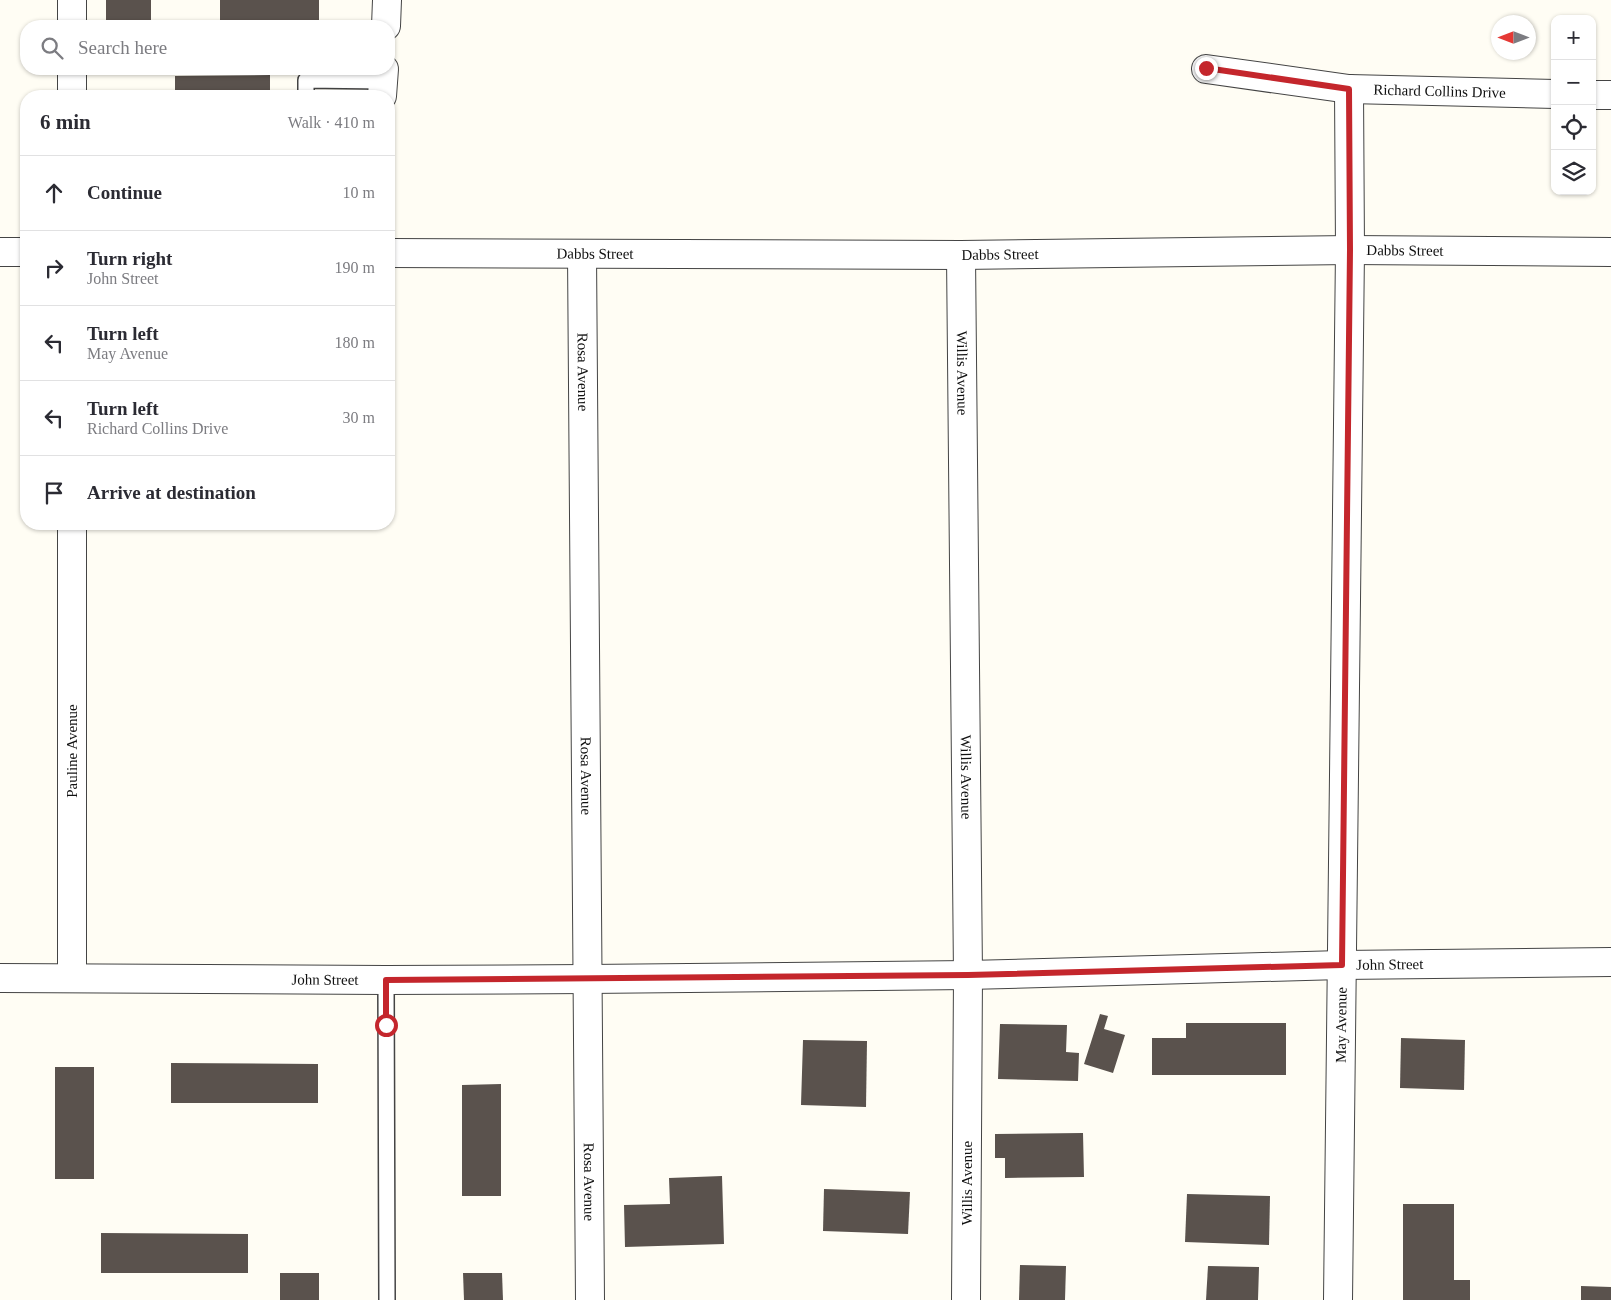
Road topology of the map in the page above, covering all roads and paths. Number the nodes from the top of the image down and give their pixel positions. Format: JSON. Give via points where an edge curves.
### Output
{"nodes":[{"id":1,"x":72,"y":0,"type":"edge"},
{"id":2,"x":387,"y":0,"type":"edge"},
{"id":3,"x":72,"y":20,"type":"edge"},
{"id":4,"x":386,"y":20,"type":"edge"},
{"id":5,"x":1206,"y":68,"type":"dead end"},
{"id":6,"x":72,"y":75,"type":"edge"},
{"id":7,"x":383,"y":82,"type":"edge"},
{"id":8,"x":1349,"y":89,"type":"junction"},
{"id":9,"x":72,"y":90,"type":"edge"},
{"id":10,"x":306,"y":90,"type":"edge"},
{"id":11,"x":1551,"y":94,"type":"edge"},
{"id":12,"x":1596,"y":95,"type":"edge"},
{"id":13,"x":1611,"y":95,"type":"edge"},
{"id":14,"x":1350,"y":250,"type":"junction"},
{"id":15,"x":0,"y":252,"type":"edge"},
{"id":16,"x":20,"y":252,"type":"edge"},
{"id":17,"x":1611,"y":252,"type":"edge"},
{"id":18,"x":395,"y":253,"type":"edge"},
{"id":19,"x":582,"y":254,"type":"junction"},
{"id":20,"x":961,"y":255,"type":"junction"},
{"id":21,"x":72,"y":530,"type":"edge"},
{"id":22,"x":1611,"y":962,"type":"edge"},
{"id":23,"x":1342,"y":965,"type":"junction"},
{"id":24,"x":968,"y":975,"type":"junction"},
{"id":25,"x":72,"y":977,"type":"junction"},
{"id":26,"x":0,"y":978,"type":"edge"},
{"id":27,"x":588,"y":979,"type":"junction"},
{"id":28,"x":386,"y":980,"type":"junction"},
{"id":29,"x":388,"y":1300,"type":"edge"},
{"id":30,"x":590,"y":1300,"type":"edge"},
{"id":31,"x":966,"y":1300,"type":"edge"},
{"id":32,"x":1338,"y":1300,"type":"edge"}],
"edges":[{"from":1,"to":3,"type":"street"},
{"from":2,"to":4,"type":"street"},
{"from":5,"to":8,"type":"street","name":"Richard Collins Drive"},
{"from":6,"to":9,"type":"street"},
{"from":7,"to":10,"type":"lane","via":[[306,80]]},
{"from":8,"to":11,"type":"street","name":"Richard Collins Drive"},
{"from":8,"to":14,"type":"street","name":"May Avenue"},
{"from":12,"to":13,"type":"street"},
{"from":14,"to":17,"type":"street","name":"Dabbs Street"},
{"from":14,"to":20,"type":"street","name":"Dabbs Street"},
{"from":14,"to":23,"type":"street","name":"May Avenue"},
{"from":15,"to":16,"type":"street"},
{"from":18,"to":19,"type":"street","name":"Dabbs Street"},
{"from":19,"to":20,"type":"street","name":"Dabbs Street"},
{"from":19,"to":27,"type":"street","name":"Rosa Avenue"},
{"from":20,"to":24,"type":"street","name":"Willis Avenue"},
{"from":21,"to":25,"type":"street","name":"Pauline Avenue"},
{"from":22,"to":23,"type":"street","name":"John Street"},
{"from":23,"to":24,"type":"street","name":"John Street"},
{"from":23,"to":32,"type":"street","name":"May Avenue"},
{"from":24,"to":27,"type":"street","name":"John Street"},
{"from":24,"to":31,"type":"street","name":"Willis Avenue"},
{"from":25,"to":26,"type":"street","name":"John Street"},
{"from":25,"to":28,"type":"street","name":"John Street"},
{"from":27,"to":28,"type":"street","name":"John Street"},
{"from":27,"to":30,"type":"street","name":"Rosa Avenue"},
{"from":28,"to":29,"type":"lane"}]}
